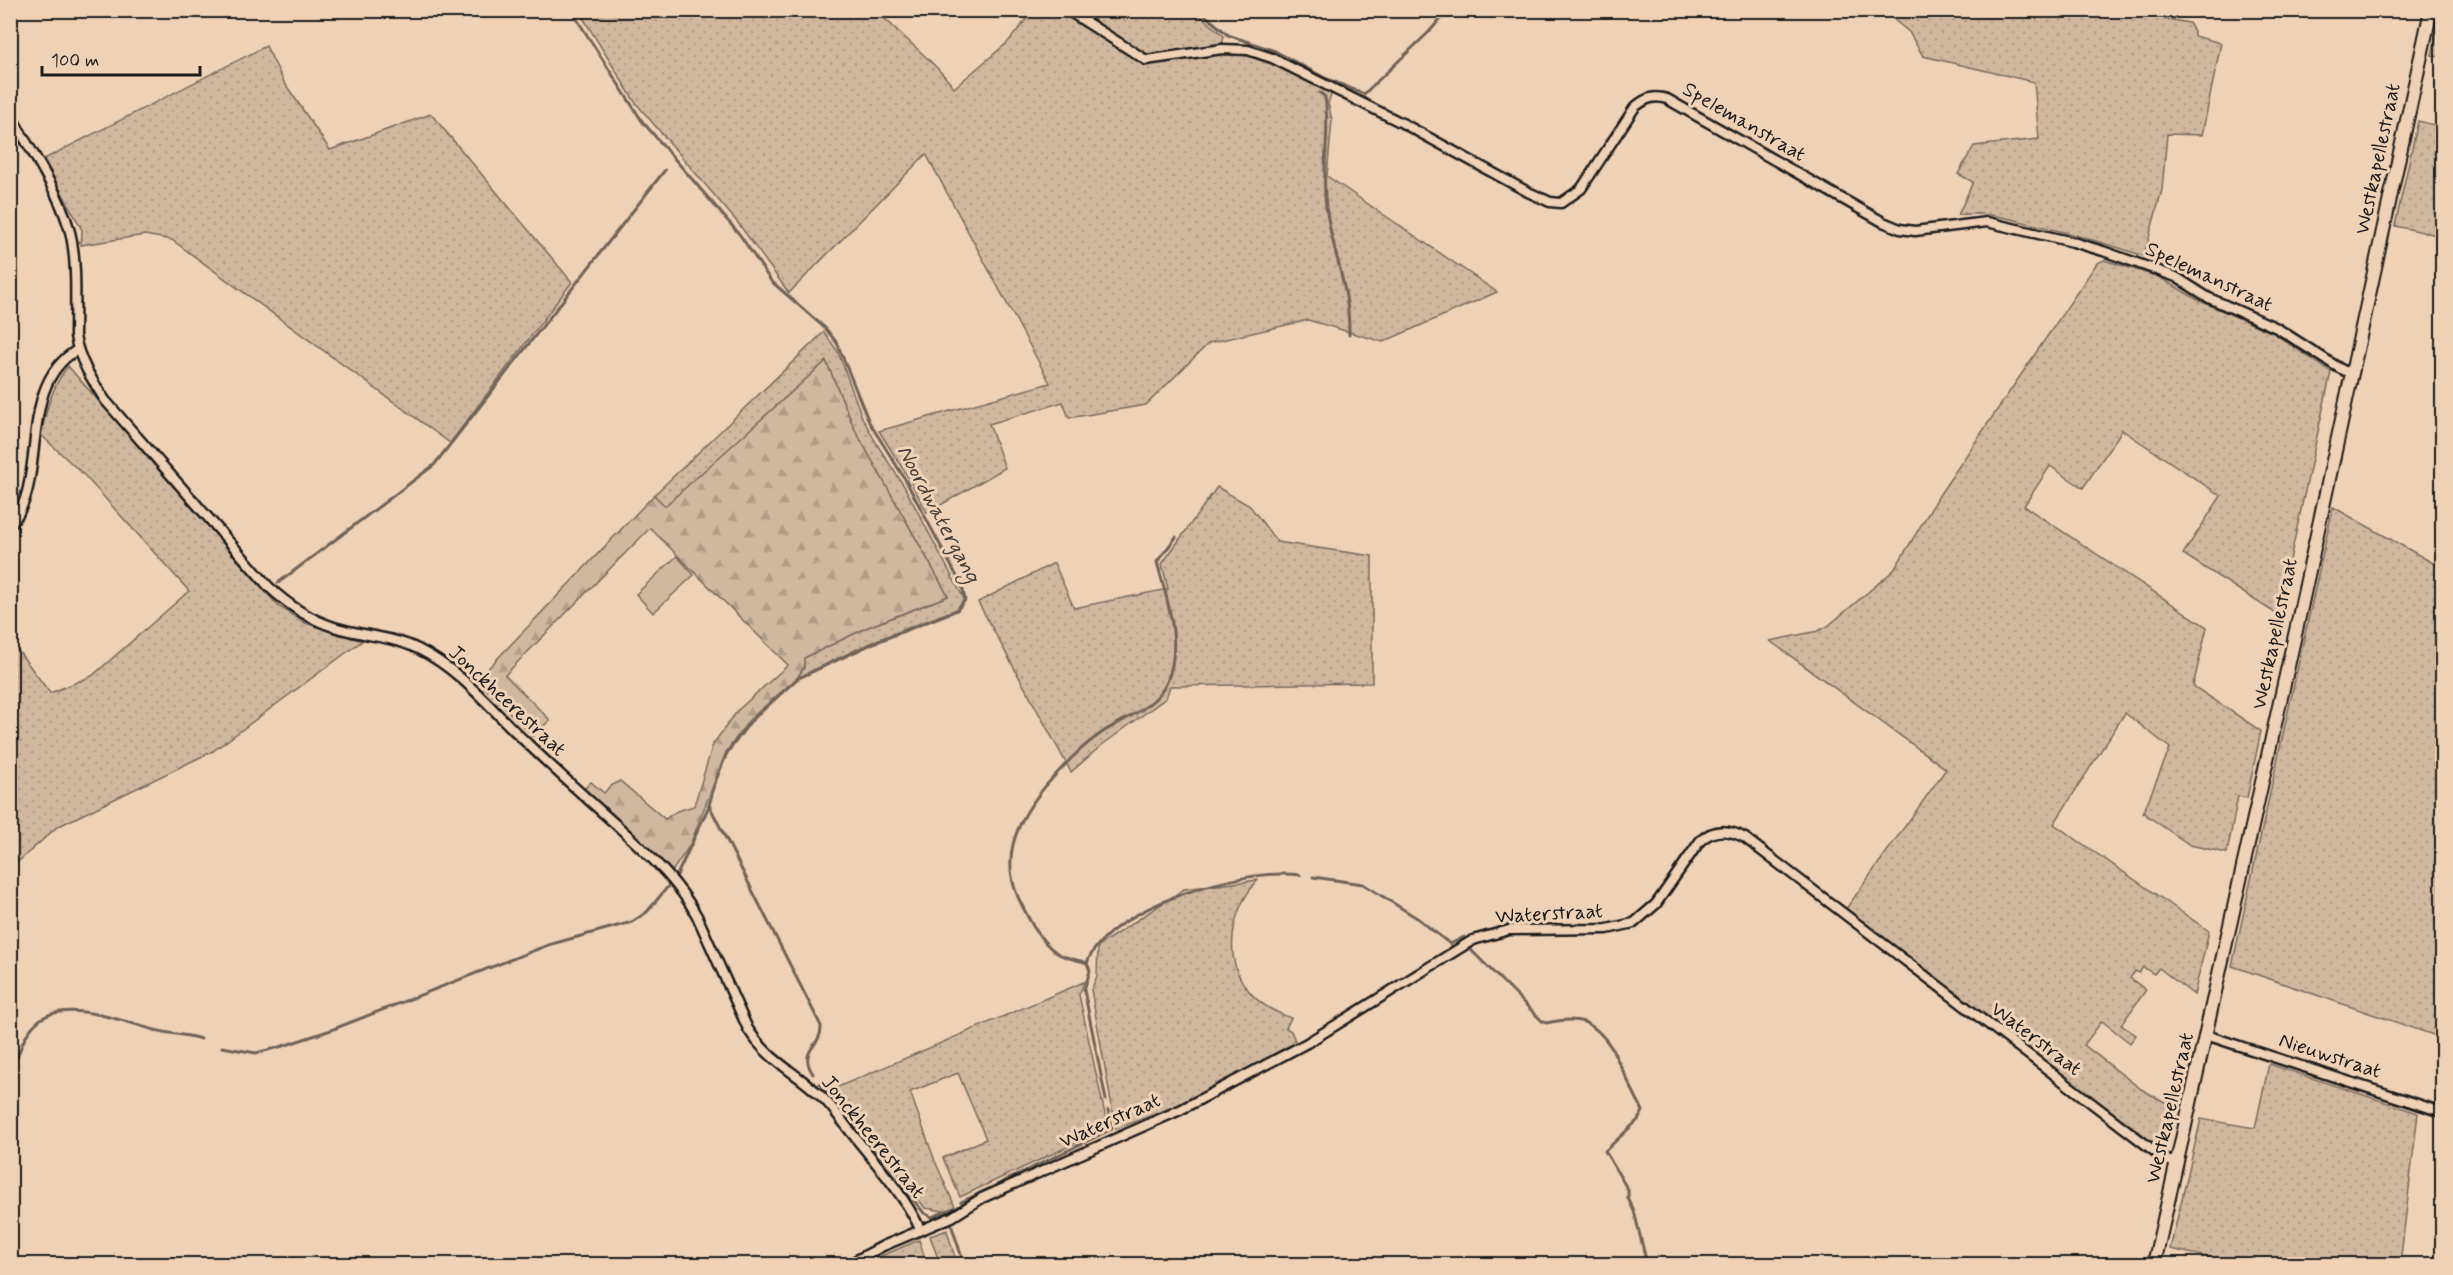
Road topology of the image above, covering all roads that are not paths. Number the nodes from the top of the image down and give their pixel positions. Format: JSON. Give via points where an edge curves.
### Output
{"nodes":[{"id":1,"x":1067,"y":10,"type":"edge"},
{"id":2,"x":2431,"y":10,"type":"edge"},
{"id":3,"x":10,"y":114,"type":"edge"},
{"id":4,"x":77,"y":350,"type":"junction"},
{"id":5,"x":2351,"y":374,"type":"junction"},
{"id":6,"x":10,"y":525,"type":"edge"},
{"id":7,"x":2206,"y":1035,"type":"junction"},
{"id":8,"x":2442,"y":1112,"type":"edge"},
{"id":9,"x":2178,"y":1163,"type":"junction"},
{"id":10,"x":920,"y":1229,"type":"junction"},
{"id":11,"x":849,"y":1264,"type":"edge"},
{"id":12,"x":2154,"y":1264,"type":"edge"}],
"edges":[{"from":1,"to":5,"type":"street","name":"Spelemanstraat","via":[[1146,60],[1222,49],[1248,50],[1272,58],[1550,202],[1561,203],[1581,189],[1635,106],[1655,96],[1667,99],[1900,229],[1924,231],[1987,222],[2083,245],[2176,277],[2209,298],[2277,328]]},
{"from":2,"to":5,"type":"street","name":"Westkapellestraat"},
{"from":3,"to":4,"type":"street","name":"Jonckheerestraat","via":[[69,227]]},
{"from":4,"to":6,"type":"street","via":[[58,365],[49,380],[38,414],[27,488]]},
{"from":4,"to":10,"type":"street","name":"Jonckheerestraat","via":[[105,400],[285,602],[336,628],[389,639],[437,659],[666,872],[688,899],[759,1046],[824,1099],[896,1191]]},
{"from":5,"to":7,"type":"street","name":"Westkapellestraat"},
{"from":7,"to":8,"type":"street","name":"Nieuwstraat"},
{"from":7,"to":9,"type":"street","name":"Westkapellestraat"},
{"from":9,"to":10,"type":"street","name":"Waterstraat","via":[[2166,1160],[1744,838],[1722,830],[1700,841],[1656,904],[1634,923],[1607,929],[1509,930],[1473,940],[1307,1043],[1180,1110]]},
{"from":9,"to":12,"type":"street","name":"Westkapellestraat"},
{"from":10,"to":11,"type":"street","name":"Waterstraat"}]}
